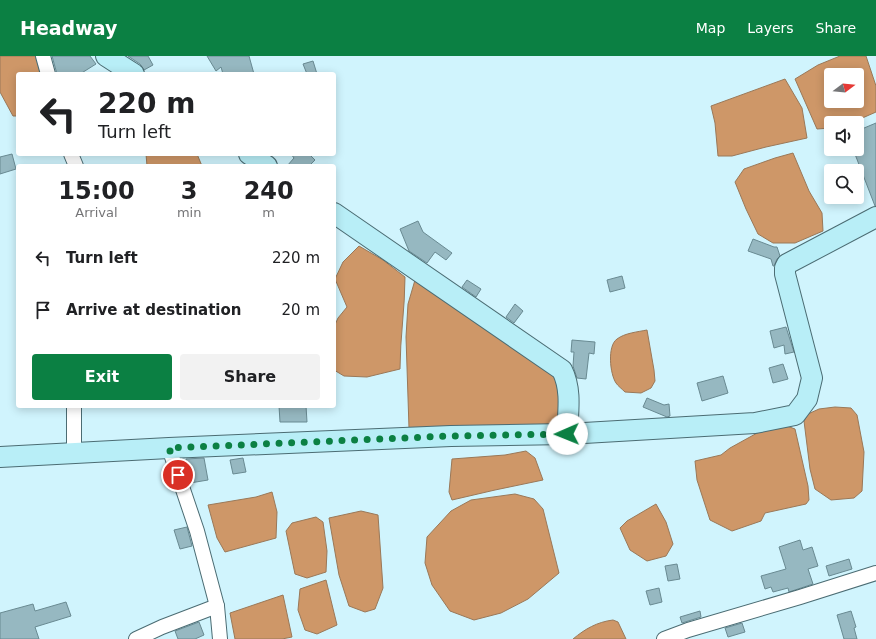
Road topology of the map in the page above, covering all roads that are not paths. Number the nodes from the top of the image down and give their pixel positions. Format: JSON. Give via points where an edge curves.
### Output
{"nodes":[{"id":1,"x":43,"y":56,"type":"edge"},
{"id":2,"x":106,"y":56,"type":"edge"},
{"id":3,"x":47,"y":72,"type":"edge"},
{"id":4,"x":131,"y":72,"type":"edge"},
{"id":5,"x":252,"y":156,"type":"edge"},
{"id":6,"x":264,"y":164,"type":"edge"},
{"id":7,"x":336,"y":213,"type":"edge"},
{"id":8,"x":876,"y":217,"type":"edge"},
{"id":9,"x":74,"y":408,"type":"edge"},
{"id":10,"x":567,"y":434,"type":"junction"},
{"id":11,"x":169,"y":448,"type":"junction"},
{"id":12,"x":74,"y":452,"type":"junction"},
{"id":13,"x":0,"y":457,"type":"edge"},
{"id":14,"x":876,"y":573,"type":"edge"},
{"id":15,"x":217,"y":606,"type":"junction"},
{"id":16,"x":136,"y":639,"type":"edge"},
{"id":17,"x":220,"y":639,"type":"edge"},
{"id":18,"x":664,"y":639,"type":"edge"}],
"edges":[{"from":1,"to":3,"type":"street"},
{"from":2,"to":4,"type":"street"},
{"from":5,"to":6,"type":"street"},
{"from":7,"to":10,"type":"street","via":[[562,370],[569,390]]},
{"from":8,"to":10,"type":"street","via":[[787,264],[785,268],[812,378],[807,399],[795,415],[755,423]]},
{"from":9,"to":12,"type":"street"},
{"from":10,"to":11,"type":"street","via":[[450,436]]},
{"from":11,"to":12,"type":"street"},
{"from":11,"to":15,"type":"street","via":[[197,531]]},
{"from":12,"to":13,"type":"street"},
{"from":14,"to":18,"type":"street"},
{"from":15,"to":16,"type":"street"},
{"from":15,"to":17,"type":"street"}]}
